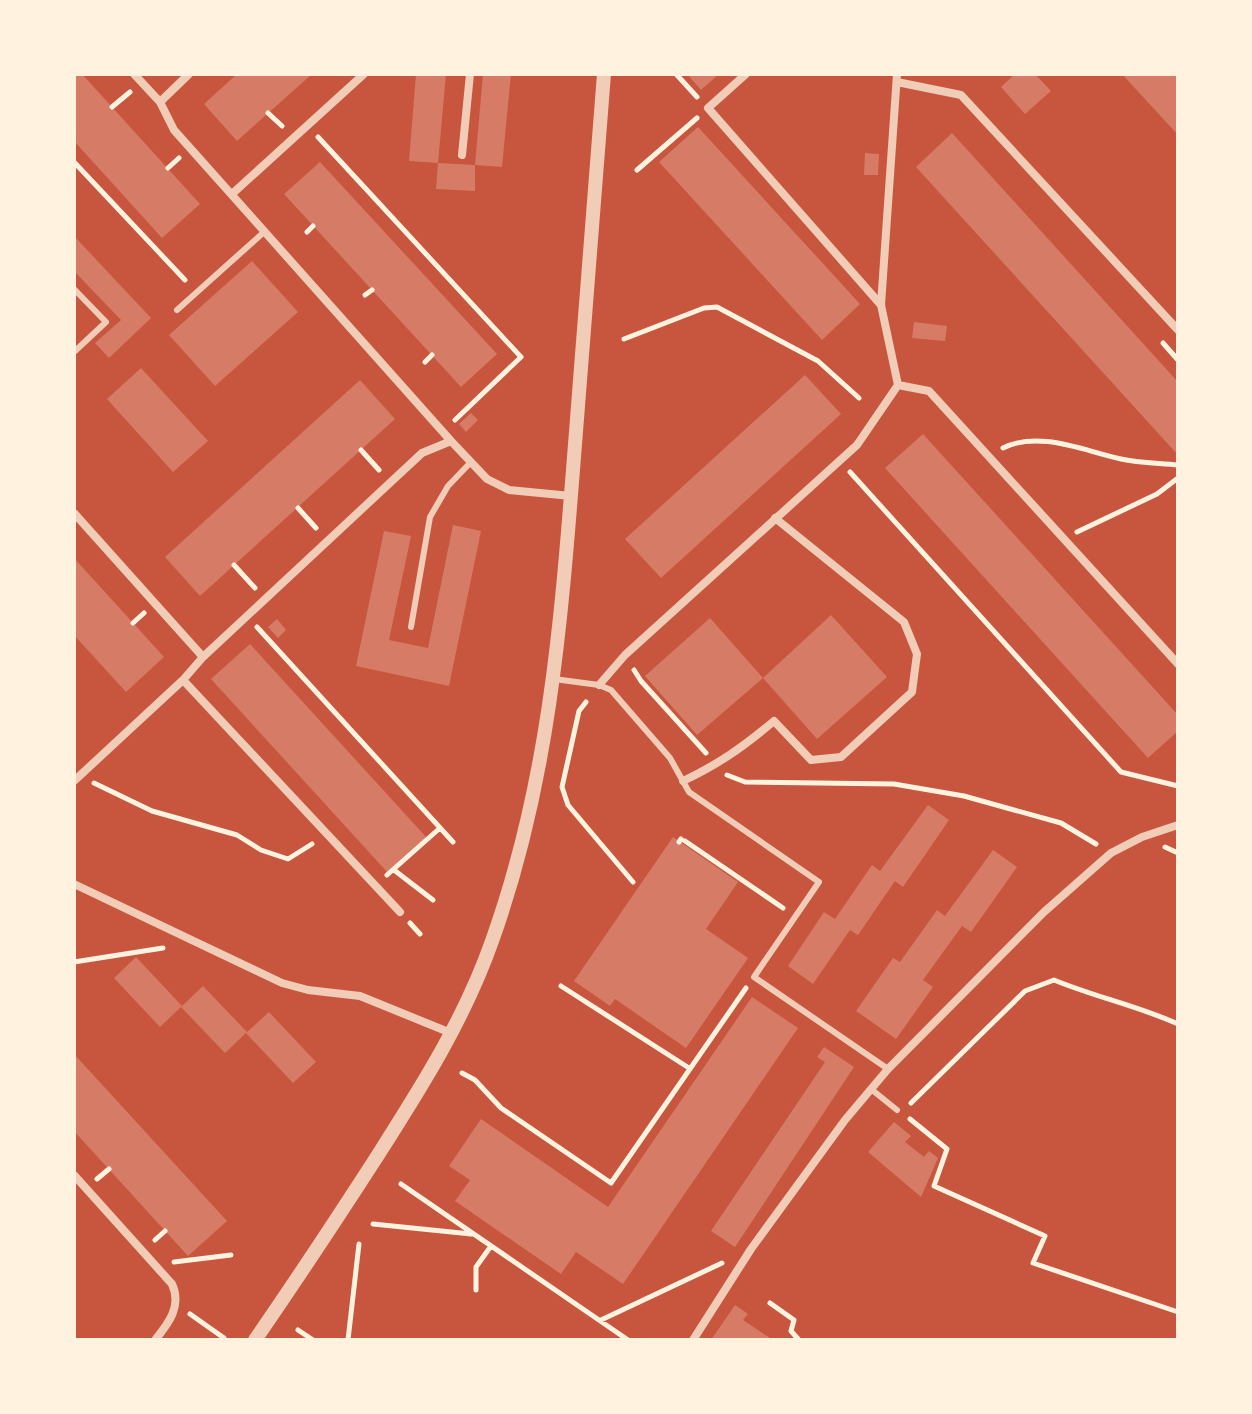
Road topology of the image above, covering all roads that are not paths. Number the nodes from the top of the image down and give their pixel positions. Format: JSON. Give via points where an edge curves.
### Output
{"nodes":[{"id":1,"x":134,"y":74,"type":"edge"},
{"id":2,"x":189,"y":74,"type":"edge"},
{"id":3,"x":364,"y":74,"type":"edge"},
{"id":4,"x":470,"y":74,"type":"edge"},
{"id":5,"x":604,"y":74,"type":"edge"},
{"id":6,"x":746,"y":74,"type":"edge"},
{"id":7,"x":897,"y":78,"type":"edge"},
{"id":8,"x":160,"y":102,"type":"junction"},
{"id":9,"x":462,"y":155,"type":"dead end"},
{"id":10,"x":232,"y":194,"type":"junction"},
{"id":11,"x":264,"y":232,"type":"junction"},
{"id":12,"x":74,"y":289,"type":"edge"},
{"id":13,"x":881,"y":305,"type":"junction"},
{"id":14,"x":177,"y":310,"type":"dead end"},
{"id":15,"x":1178,"y":330,"type":"edge"},
{"id":16,"x":74,"y":352,"type":"edge"},
{"id":17,"x":898,"y":385,"type":"junction"},
{"id":18,"x":451,"y":441,"type":"junction"},
{"id":19,"x":471,"y":462,"type":"junction"},
{"id":20,"x":571,"y":496,"type":"junction"},
{"id":21,"x":74,"y":513,"type":"edge"},
{"id":22,"x":775,"y":518,"type":"junction"},
{"id":23,"x":411,"y":627,"type":"dead end"},
{"id":24,"x":203,"y":657,"type":"junction"},
{"id":25,"x":1178,"y":664,"type":"edge"},
{"id":26,"x":554,"y":679,"type":"junction"},
{"id":27,"x":183,"y":680,"type":"junction"},
{"id":28,"x":599,"y":685,"type":"junction"},
{"id":29,"x":75,"y":777,"type":"edge"},
{"id":30,"x":683,"y":781,"type":"junction"},
{"id":31,"x":1178,"y":825,"type":"edge"},
{"id":32,"x":74,"y":884,"type":"edge"},
{"id":33,"x":400,"y":912,"type":"dead end"},
{"id":34,"x":451,"y":1033,"type":"junction"},
{"id":35,"x":888,"y":1069,"type":"junction"},
{"id":36,"x":871,"y":1089,"type":"junction"},
{"id":37,"x":897,"y":1110,"type":"dead end"},
{"id":38,"x":74,"y":1175,"type":"edge"},
{"id":39,"x":155,"y":1340,"type":"edge"},
{"id":40,"x":255,"y":1340,"type":"edge"},
{"id":41,"x":693,"y":1340,"type":"edge"}],
"edges":[{"from":1,"to":8,"type":"street"},
{"from":2,"to":8,"type":"street"},
{"from":3,"to":10,"type":"street"},
{"from":4,"to":9,"type":"street"},
{"from":5,"to":20,"type":"street"},
{"from":6,"to":13,"type":"street","via":[[708,108]]},
{"from":7,"to":13,"type":"street"},
{"from":7,"to":15,"type":"street","via":[[961,95]]},
{"from":8,"to":10,"type":"street","via":[[174,130]]},
{"from":10,"to":11,"type":"street"},
{"from":11,"to":14,"type":"lane"},
{"from":11,"to":18,"type":"street"},
{"from":12,"to":16,"type":"lane","via":[[106,322]]},
{"from":13,"to":17,"type":"street"},
{"from":17,"to":22,"type":"street","via":[[857,445]]},
{"from":17,"to":25,"type":"street","via":[[929,391]]},
{"from":18,"to":19,"type":"street"},
{"from":18,"to":24,"type":"street","via":[[422,453]]},
{"from":19,"to":20,"type":"street","via":[[487,479],[509,490]]},
{"from":19,"to":23,"type":"lane","via":[[448,486],[430,517]]},
{"from":20,"to":26,"type":"street"},
{"from":21,"to":24,"type":"street"},
{"from":22,"to":28,"type":"street"},
{"from":22,"to":30,"type":"street","via":[[904,622],[917,654],[912,692],[841,757],[811,760],[774,721],[718,765]]},
{"from":24,"to":27,"type":"street"},
{"from":26,"to":28,"type":"lane"},
{"from":26,"to":34,"type":"street","via":[[518,857],[491,943]]},
{"from":27,"to":29,"type":"street"},
{"from":27,"to":33,"type":"street"},
{"from":28,"to":30,"type":"lane","via":[[611,690],[670,758]]},
{"from":30,"to":35,"type":"lane","via":[[708,807],[819,882],[754,977]]},
{"from":31,"to":35,"type":"street","via":[[1111,853],[1034,922]]},
{"from":32,"to":34,"type":"street","via":[[282,983],[360,996]]},
{"from":34,"to":40,"type":"street","via":[[325,1238]]},
{"from":35,"to":36,"type":"street"},
{"from":36,"to":37,"type":"lane"},
{"from":36,"to":41,"type":"street","via":[[751,1249]]},
{"from":38,"to":39,"type":"street","via":[[177,1294]]}]}
